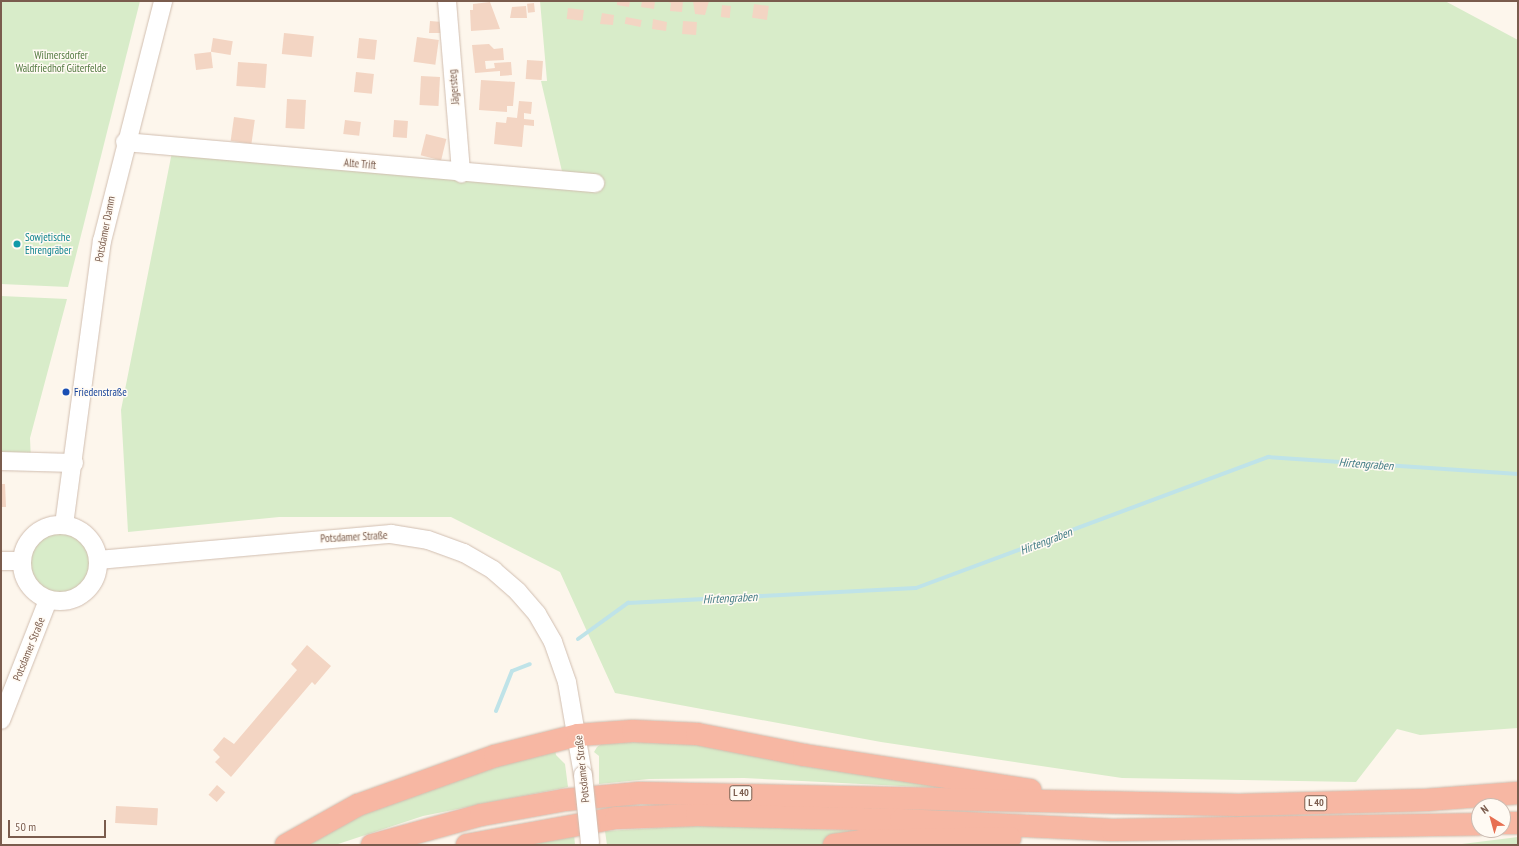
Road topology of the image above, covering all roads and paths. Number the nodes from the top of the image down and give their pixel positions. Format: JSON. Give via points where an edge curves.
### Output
{"nodes":[{"id":1,"x":163,"y":1,"type":"edge"},
{"id":2,"x":447,"y":1,"type":"edge"},
{"id":3,"x":124,"y":142,"type":"junction"},
{"id":4,"x":461,"y":173,"type":"junction"},
{"id":5,"x":595,"y":184,"type":"dead end"},
{"id":6,"x":1,"y":461,"type":"edge"},
{"id":7,"x":74,"y":463,"type":"junction"},
{"id":8,"x":64,"y":525,"type":"junction"},
{"id":9,"x":98,"y":560,"type":"junction"},
{"id":10,"x":1,"y":561,"type":"edge"},
{"id":11,"x":21,"y":561,"type":"junction"},
{"id":12,"x":48,"y":600,"type":"junction"},
{"id":13,"x":1,"y":720,"type":"edge"},
{"id":14,"x":578,"y":736,"type":"junction"},
{"id":15,"x":1518,"y":793,"type":"edge"},
{"id":16,"x":1115,"y":805,"type":"junction"},
{"id":17,"x":1471,"y":824,"type":"edge"},
{"id":18,"x":1112,"y":830,"type":"junction"},
{"id":19,"x":590,"y":844,"type":"edge"},
{"id":20,"x":286,"y":845,"type":"edge"},
{"id":21,"x":372,"y":845,"type":"edge"},
{"id":22,"x":467,"y":845,"type":"edge"},
{"id":23,"x":834,"y":845,"type":"edge"}],
"edges":[{"from":1,"to":3,"type":"street","name":"Potsdamer Damm"},
{"from":2,"to":4,"type":"street","name":"Jägersteg"},
{"from":3,"to":4,"type":"street","name":"Alte Trift"},
{"from":3,"to":7,"type":"street","name":"Potsdamer Damm","via":[[98,260]]},
{"from":4,"to":5,"type":"street","name":"Alte Trift"},
{"from":6,"to":7,"type":"street"},
{"from":7,"to":8,"type":"street","name":"Potsdamer Damm"},
{"from":8,"to":9,"type":"street","via":[[84,533],[96,550]]},
{"from":8,"to":11,"type":"street","via":[[52,525],[30,538]]},
{"from":9,"to":12,"type":"street","via":[[97,572],[84,593],[61,602]]},
{"from":9,"to":14,"type":"street","name":"Potsdamer Straße","via":[[391,534],[449,547],[493,570],[537,614],[553,642],[567,682]]},
{"from":10,"to":11,"type":"street"},
{"from":11,"to":12,"type":"street","via":[[28,585]]},
{"from":12,"to":13,"type":"street","name":"Potsdamer Straße"},
{"from":14,"to":16,"type":"highway","via":[[633,731],[697,734],[804,755]]},
{"from":14,"to":19,"type":"street","name":"Potsdamer Straße","bridge":true},
{"from":14,"to":20,"type":"highway","via":[[495,756],[411,784],[358,805]]},
{"from":15,"to":16,"type":"highway","number":"L 40","via":[[1426,800]]},
{"from":16,"to":21,"type":"highway","number":"L 40","via":[[640,792],[564,800],[481,815]]},
{"from":17,"to":18,"type":"highway","number":"L 40","via":[[1374,828]]},
{"from":18,"to":22,"type":"highway","number":"L 40","via":[[901,820],[697,815],[616,818]]},
{"from":18,"to":23,"type":"highway","via":[[1078,837],[861,841]]}]}
